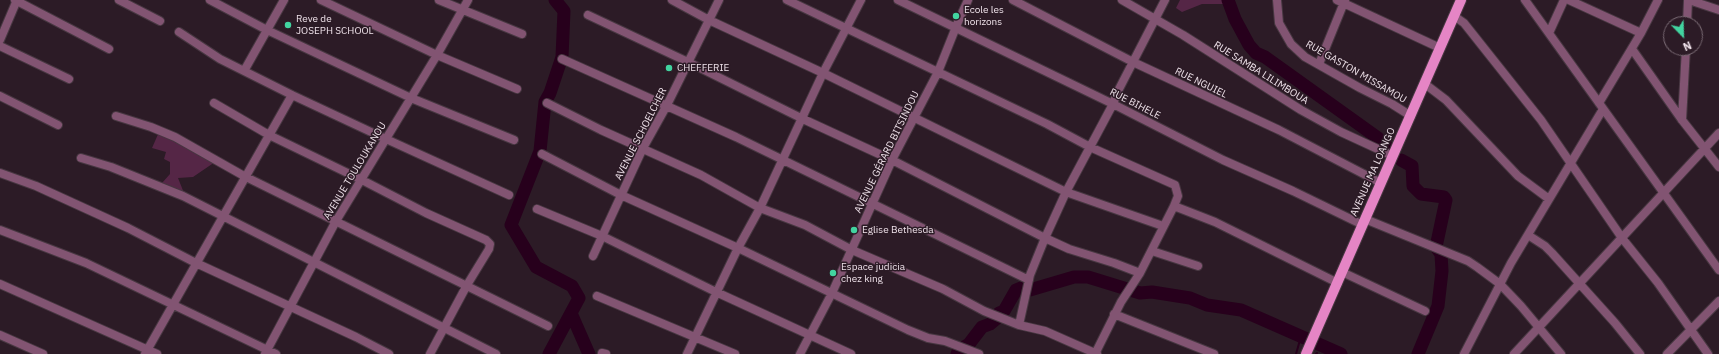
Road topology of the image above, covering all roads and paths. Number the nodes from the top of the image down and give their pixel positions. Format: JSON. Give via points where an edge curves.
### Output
{"nodes":[{"id":1,"x":16,"y":0,"type":"edge"},
{"id":2,"x":119,"y":0,"type":"edge"},
{"id":3,"x":210,"y":0,"type":"edge"},
{"id":4,"x":284,"y":0,"type":"edge"},
{"id":5,"x":321,"y":0,"type":"edge"},
{"id":6,"x":439,"y":0,"type":"edge"},
{"id":7,"x":468,"y":0,"type":"edge"},
{"id":8,"x":672,"y":0,"type":"edge"},
{"id":9,"x":719,"y":0,"type":"edge"},
{"id":10,"x":787,"y":0,"type":"edge"},
{"id":11,"x":862,"y":0,"type":"edge"},
{"id":12,"x":898,"y":0,"type":"edge"},
{"id":13,"x":968,"y":0,"type":"edge"},
{"id":14,"x":1013,"y":0,"type":"edge"},
{"id":15,"x":1122,"y":0,"type":"edge"},
{"id":16,"x":1165,"y":0,"type":"edge"},
{"id":17,"x":1277,"y":0,"type":"edge"},
{"id":18,"x":1461,"y":0,"type":"edge"},
{"id":19,"x":1525,"y":0,"type":"edge"},
{"id":20,"x":1564,"y":0,"type":"edge"},
{"id":21,"x":1569,"y":0,"type":"edge"},
{"id":22,"x":1658,"y":0,"type":"edge"},
{"id":23,"x":1688,"y":0,"type":"edge"},
{"id":24,"x":1342,"y":1,"type":"edge"},
{"id":25,"x":462,"y":10,"type":"junction"},
{"id":26,"x":1719,"y":10,"type":"edge"},
{"id":27,"x":588,"y":15,"type":"dead end"},
{"id":28,"x":1454,"y":16,"type":"junction"},
{"id":29,"x":1687,"y":16,"type":"edge"},
{"id":30,"x":709,"y":20,"type":"junction"},
{"id":31,"x":1156,"y":20,"type":"junction"},
{"id":32,"x":160,"y":21,"type":"dead end"},
{"id":33,"x":956,"y":28,"type":"junction"},
{"id":34,"x":266,"y":30,"type":"junction"},
{"id":35,"x":847,"y":30,"type":"junction"},
{"id":36,"x":179,"y":32,"type":"dead end"},
{"id":37,"x":1549,"y":33,"type":"junction"},
{"id":38,"x":1641,"y":33,"type":"junction"},
{"id":39,"x":522,"y":34,"type":"dead end"},
{"id":40,"x":0,"y":40,"type":"edge"},
{"id":41,"x":0,"y":46,"type":"edge"},
{"id":42,"x":1440,"y":48,"type":"junction"},
{"id":43,"x":109,"y":49,"type":"dead end"},
{"id":44,"x":1632,"y":49,"type":"junction"},
{"id":45,"x":438,"y":55,"type":"junction"},
{"id":46,"x":1686,"y":56,"type":"edge"},
{"id":47,"x":562,"y":59,"type":"dead end"},
{"id":48,"x":688,"y":62,"type":"junction"},
{"id":49,"x":1134,"y":62,"type":"junction"},
{"id":50,"x":1319,"y":64,"type":"junction"},
{"id":51,"x":244,"y":71,"type":"junction"},
{"id":52,"x":938,"y":72,"type":"junction"},
{"id":53,"x":823,"y":73,"type":"junction"},
{"id":54,"x":69,"y":78,"type":"dead end"},
{"id":55,"x":1425,"y":84,"type":"junction"},
{"id":56,"x":517,"y":89,"type":"dead end"},
{"id":57,"x":292,"y":95,"type":"junction"},
{"id":58,"x":0,"y":96,"type":"edge"},
{"id":59,"x":411,"y":98,"type":"junction"},
{"id":60,"x":214,"y":103,"type":"dead end"},
{"id":61,"x":547,"y":103,"type":"dead end"},
{"id":62,"x":1113,"y":104,"type":"junction"},
{"id":63,"x":667,"y":105,"type":"junction"},
{"id":64,"x":1601,"y":106,"type":"junction"},
{"id":65,"x":116,"y":116,"type":"dead end"},
{"id":66,"x":1411,"y":116,"type":"junction"},
{"id":67,"x":913,"y":118,"type":"junction"},
{"id":68,"x":803,"y":119,"type":"junction"},
{"id":69,"x":1682,"y":120,"type":"junction"},
{"id":70,"x":58,"y":125,"type":"dead end"},
{"id":71,"x":1719,"y":133,"type":"edge"},
{"id":72,"x":268,"y":135,"type":"junction"},
{"id":73,"x":386,"y":139,"type":"junction"},
{"id":74,"x":514,"y":140,"type":"dead end"},
{"id":75,"x":1090,"y":147,"type":"junction"},
{"id":76,"x":643,"y":148,"type":"junction"},
{"id":77,"x":1704,"y":148,"type":"junction"},
{"id":78,"x":542,"y":154,"type":"dead end"},
{"id":79,"x":1393,"y":156,"type":"junction"},
{"id":80,"x":81,"y":158,"type":"dead end"},
{"id":81,"x":783,"y":159,"type":"junction"},
{"id":82,"x":892,"y":160,"type":"junction"},
{"id":83,"x":1570,"y":164,"type":"junction"},
{"id":84,"x":1719,"y":167,"type":"edge"},
{"id":85,"x":0,"y":173,"type":"edge"},
{"id":86,"x":244,"y":176,"type":"junction"},
{"id":87,"x":362,"y":180,"type":"junction"},
{"id":88,"x":1381,"y":183,"type":"junction"},
{"id":89,"x":1066,"y":192,"type":"junction"},
{"id":90,"x":1663,"y":193,"type":"junction"},
{"id":91,"x":510,"y":195,"type":"dead end"},
{"id":92,"x":621,"y":195,"type":"junction"},
{"id":93,"x":1549,"y":199,"type":"junction"},
{"id":94,"x":873,"y":204,"type":"junction"},
{"id":95,"x":1174,"y":206,"type":"junction"},
{"id":96,"x":760,"y":208,"type":"junction"},
{"id":97,"x":537,"y":209,"type":"dead end"},
{"id":98,"x":222,"y":216,"type":"junction"},
{"id":99,"x":336,"y":221,"type":"junction"},
{"id":100,"x":1364,"y":222,"type":"junction"},
{"id":101,"x":1163,"y":226,"type":"junction"},
{"id":102,"x":0,"y":230,"type":"edge"},
{"id":103,"x":1528,"y":235,"type":"junction"},
{"id":104,"x":602,"y":236,"type":"junction"},
{"id":105,"x":1045,"y":238,"type":"junction"},
{"id":106,"x":1622,"y":238,"type":"junction"},
{"id":107,"x":738,"y":248,"type":"junction"},
{"id":108,"x":852,"y":250,"type":"junction"},
{"id":109,"x":1152,"y":251,"type":"junction"},
{"id":110,"x":593,"y":256,"type":"dead end"},
{"id":111,"x":196,"y":262,"type":"junction"},
{"id":112,"x":315,"y":262,"type":"junction"},
{"id":113,"x":1198,"y":266,"type":"dead end"},
{"id":114,"x":1719,"y":270,"type":"edge"},
{"id":115,"x":1342,"y":272,"type":"junction"},
{"id":116,"x":1140,"y":273,"type":"junction"},
{"id":117,"x":1029,"y":280,"type":"junction"},
{"id":118,"x":1338,"y":283,"type":"junction"},
{"id":119,"x":1580,"y":283,"type":"junction"},
{"id":120,"x":0,"y":284,"type":"edge"},
{"id":121,"x":1500,"y":284,"type":"junction"},
{"id":122,"x":467,"y":285,"type":"junction"},
{"id":123,"x":716,"y":292,"type":"junction"},
{"id":124,"x":832,"y":293,"type":"junction"},
{"id":125,"x":597,"y":296,"type":"dead end"},
{"id":126,"x":1719,"y":301,"type":"edge"},
{"id":127,"x":172,"y":304,"type":"junction"},
{"id":128,"x":291,"y":307,"type":"junction"},
{"id":129,"x":1425,"y":312,"type":"dead end"},
{"id":130,"x":1114,"y":314,"type":"junction"},
{"id":131,"x":1019,"y":325,"type":"junction"},
{"id":132,"x":548,"y":326,"type":"dead end"},
{"id":133,"x":1539,"y":327,"type":"junction"},
{"id":134,"x":445,"y":329,"type":"junction"},
{"id":135,"x":1691,"y":330,"type":"junction"},
{"id":136,"x":0,"y":334,"type":"edge"},
{"id":137,"x":809,"y":335,"type":"junction"},
{"id":138,"x":695,"y":336,"type":"junction"},
{"id":139,"x":146,"y":352,"type":"edge"},
{"id":140,"x":266,"y":352,"type":"edge"},
{"id":141,"x":43,"y":354,"type":"edge"},
{"id":142,"x":157,"y":354,"type":"edge"},
{"id":143,"x":276,"y":354,"type":"edge"},
{"id":144,"x":389,"y":354,"type":"edge"},
{"id":145,"x":430,"y":354,"type":"edge"},
{"id":146,"x":496,"y":354,"type":"edge"},
{"id":147,"x":687,"y":354,"type":"edge"},
{"id":148,"x":735,"y":354,"type":"edge"},
{"id":149,"x":800,"y":354,"type":"edge"},
{"id":150,"x":851,"y":354,"type":"edge"},
{"id":151,"x":979,"y":354,"type":"edge"},
{"id":152,"x":1096,"y":354,"type":"edge"},
{"id":153,"x":1214,"y":354,"type":"edge"},
{"id":154,"x":1306,"y":354,"type":"edge"},
{"id":155,"x":1464,"y":354,"type":"edge"},
{"id":156,"x":1514,"y":354,"type":"edge"},
{"id":157,"x":1561,"y":354,"type":"edge"},
{"id":158,"x":1640,"y":354,"type":"edge"},
{"id":159,"x":1667,"y":354,"type":"edge"},
{"id":160,"x":1708,"y":354,"type":"edge"}],
"edges":[{"from":1,"to":40,"type":"street"},
{"from":1,"to":43,"type":"street"},
{"from":2,"to":32,"type":"street"},
{"from":3,"to":34,"type":"street"},
{"from":4,"to":34,"type":"street"},
{"from":5,"to":45,"type":"street"},
{"from":6,"to":25,"type":"street"},
{"from":7,"to":25,"type":"street","name":"AVENUE TOULOUKANOU"},
{"from":8,"to":30,"type":"street"},
{"from":9,"to":30,"type":"street","name":"AVENUE SCHOELCHER"},
{"from":10,"to":35,"type":"street"},
{"from":11,"to":35,"type":"street"},
{"from":12,"to":33,"type":"street","name":"RUE BIHELE"},
{"from":13,"to":33,"type":"street","name":"AVENUE GÉRARD BITSINDOU"},
{"from":14,"to":49,"type":"street","name":"RUE NGUIEL"},
{"from":15,"to":31,"type":"street","name":"RUE SAMBA LILIMBOUA"},
{"from":16,"to":31,"type":"street"},
{"from":17,"to":50,"type":"street","name":"RUE GASTON MISSAMOU","via":[[1279,23],[1291,44],[1305,57]]},
{"from":18,"to":28,"type":"main road","name":"AVENUE MA LOANGO"},
{"from":19,"to":37,"type":"street"},
{"from":20,"to":37,"type":"street"},
{"from":21,"to":38,"type":"street"},
{"from":22,"to":38,"type":"street"},
{"from":23,"to":26,"type":"street"},
{"from":23,"to":29,"type":"street"},
{"from":24,"to":42,"type":"street"},
{"from":24,"to":50,"type":"street","via":[[1332,35]]},
{"from":25,"to":39,"type":"street"},
{"from":25,"to":45,"type":"street","name":"AVENUE TOULOUKANOU"},
{"from":27,"to":48,"type":"street"},
{"from":28,"to":42,"type":"main road","name":"AVENUE MA LOANGO"},
{"from":28,"to":83,"type":"street","via":[[1464,23],[1541,120]]},
{"from":30,"to":48,"type":"street","name":"AVENUE SCHOELCHER"},
{"from":30,"to":53,"type":"street"},
{"from":31,"to":49,"type":"street"},
{"from":31,"to":79,"type":"street","name":"RUE SAMBA LILIMBOUA","via":[[1301,110]]},
{"from":33,"to":52,"type":"street","name":"AVENUE GÉRARD BITSINDOU"},
{"from":33,"to":62,"type":"street","name":"RUE BIHELE"},
{"from":34,"to":51,"type":"street"},
{"from":34,"to":59,"type":"street"},
{"from":35,"to":52,"type":"street"},
{"from":35,"to":53,"type":"street"},
{"from":36,"to":51,"type":"street","via":[[220,59]]},
{"from":37,"to":64,"type":"street"},
{"from":38,"to":44,"type":"street"},
{"from":41,"to":54,"type":"street"},
{"from":42,"to":55,"type":"main road","name":"AVENUE MA LOANGO"},
{"from":44,"to":64,"type":"street"},
{"from":44,"to":69,"type":"street"},
{"from":45,"to":56,"type":"street"},
{"from":45,"to":59,"type":"street","name":"AVENUE TOULOUKANOU"},
{"from":46,"to":69,"type":"street"},
{"from":47,"to":63,"type":"street"},
{"from":48,"to":63,"type":"street","name":"AVENUE SCHOELCHER"},
{"from":48,"to":68,"type":"street"},
{"from":49,"to":62,"type":"street"},
{"from":49,"to":88,"type":"street","name":"RUE NGUIEL","via":[[1280,130]]},
{"from":50,"to":66,"type":"street","name":"RUE GASTON MISSAMOU"},
{"from":51,"to":57,"type":"street"},
{"from":52,"to":67,"type":"street","name":"AVENUE GÉRARD BITSINDOU"},
{"from":52,"to":75,"type":"street"},
{"from":53,"to":67,"type":"street"},
{"from":53,"to":68,"type":"street"},
{"from":55,"to":66,"type":"main road","name":"AVENUE MA LOANGO"},
{"from":55,"to":93,"type":"street","via":[[1446,100],[1518,176]]},
{"from":57,"to":72,"type":"street"},
{"from":57,"to":73,"type":"street"},
{"from":58,"to":70,"type":"street"},
{"from":59,"to":73,"type":"street","name":"AVENUE TOULOUKANOU"},
{"from":59,"to":74,"type":"street"},
{"from":60,"to":72,"type":"street"},
{"from":61,"to":76,"type":"street"},
{"from":62,"to":75,"type":"street"},
{"from":62,"to":100,"type":"street","name":"RUE BIHELE","via":[[1223,160]]},
{"from":63,"to":76,"type":"street","name":"AVENUE SCHOELCHER"},
{"from":63,"to":81,"type":"street"},
{"from":64,"to":83,"type":"street"},
{"from":64,"to":90,"type":"street"},
{"from":65,"to":86,"type":"street","via":[[175,137]]},
{"from":66,"to":79,"type":"main road","name":"AVENUE MA LOANGO"},
{"from":67,"to":82,"type":"street","name":"AVENUE GÉRARD BITSINDOU"},
{"from":67,"to":89,"type":"street"},
{"from":68,"to":81,"type":"street"},
{"from":68,"to":82,"type":"street"},
{"from":69,"to":77,"type":"street"},
{"from":71,"to":77,"type":"street"},
{"from":72,"to":86,"type":"street"},
{"from":72,"to":87,"type":"street"},
{"from":73,"to":87,"type":"street","name":"AVENUE TOULOUKANOU"},
{"from":73,"to":91,"type":"street"},
{"from":75,"to":89,"type":"street"},
{"from":75,"to":95,"type":"street","via":[[1175,185],[1178,196]]},
{"from":76,"to":92,"type":"street","name":"AVENUE SCHOELCHER"},
{"from":76,"to":96,"type":"street","via":[[701,175]]},
{"from":77,"to":84,"type":"street"},
{"from":77,"to":90,"type":"street"},
{"from":78,"to":92,"type":"street"},
{"from":79,"to":88,"type":"main road","name":"AVENUE MA LOANGO"},
{"from":80,"to":98,"type":"street","via":[[111,167],[183,196]]},
{"from":81,"to":94,"type":"street"},
{"from":81,"to":96,"type":"street"},
{"from":82,"to":94,"type":"street","name":"AVENUE GÉRARD BITSINDOU"},
{"from":82,"to":105,"type":"street"},
{"from":83,"to":93,"type":"street"},
{"from":83,"to":106,"type":"street"},
{"from":85,"to":111,"type":"street","via":[[36,186]]},
{"from":86,"to":98,"type":"street"},
{"from":86,"to":99,"type":"street"},
{"from":87,"to":99,"type":"street","name":"AVENUE TOULOUKANOU"},
{"from":87,"to":122,"type":"street","via":[[490,244]]},
{"from":88,"to":100,"type":"main road","name":"AVENUE MA LOANGO"},
{"from":89,"to":101,"type":"street"},
{"from":89,"to":105,"type":"street"},
{"from":90,"to":106,"type":"street"},
{"from":90,"to":114,"type":"street"},
{"from":92,"to":104,"type":"street","name":"AVENUE SCHOELCHER"},
{"from":92,"to":107,"type":"street"},
{"from":93,"to":103,"type":"street"},
{"from":94,"to":108,"type":"street","name":"AVENUE GÉRARD BITSINDOU"},
{"from":94,"to":117,"type":"street"},
{"from":95,"to":101,"type":"street"},
{"from":95,"to":118,"type":"street","via":[[1215,222]]},
{"from":96,"to":107,"type":"street"},
{"from":96,"to":108,"type":"street","via":[[805,225]]},
{"from":97,"to":104,"type":"street"},
{"from":98,"to":111,"type":"street"},
{"from":98,"to":112,"type":"street"},
{"from":99,"to":112,"type":"street","name":"AVENUE TOULOUKANOU"},
{"from":99,"to":122,"type":"street"},
{"from":100,"to":115,"type":"main road","name":"AVENUE MA LOANGO"},
{"from":100,"to":121,"type":"street","name":"RUE BIHELE","via":[[1468,261]]},
{"from":101,"to":109,"type":"street"},
{"from":102,"to":127,"type":"street","via":[[86,263]]},
{"from":103,"to":119,"type":"street","via":[[1545,246]]},
{"from":103,"to":121,"type":"street"},
{"from":104,"to":110,"type":"street","name":"AVENUE SCHOELCHER"},
{"from":104,"to":123,"type":"street"},
{"from":105,"to":116,"type":"street","via":[[1069,249]]},
{"from":105,"to":117,"type":"street"},
{"from":106,"to":119,"type":"street"},
{"from":106,"to":135,"type":"street"},
{"from":107,"to":123,"type":"street"},
{"from":107,"to":124,"type":"street"},
{"from":108,"to":124,"type":"street","name":"AVENUE GÉRARD BITSINDOU"},
{"from":108,"to":131,"type":"street"},
{"from":109,"to":113,"type":"street"},
{"from":109,"to":116,"type":"street"},
{"from":111,"to":127,"type":"street"},
{"from":111,"to":128,"type":"street"},
{"from":112,"to":128,"type":"street","name":"AVENUE TOULOUKANOU"},
{"from":112,"to":134,"type":"street"},
{"from":115,"to":118,"type":"main road","name":"AVENUE MA LOANGO"},
{"from":115,"to":129,"type":"street"},
{"from":116,"to":130,"type":"street"},
{"from":117,"to":131,"type":"street"},
{"from":118,"to":154,"type":"main road","name":"AVENUE MA LOANGO"},
{"from":119,"to":133,"type":"street"},
{"from":119,"to":158,"type":"street"},
{"from":120,"to":139,"type":"street"},
{"from":121,"to":133,"type":"street","name":"RUE BIHELE"},
{"from":121,"to":155,"type":"street"},
{"from":122,"to":132,"type":"street"},
{"from":122,"to":134,"type":"street"},
{"from":123,"to":137,"type":"street"},
{"from":123,"to":138,"type":"street"},
{"from":124,"to":137,"type":"street","name":"AVENUE GÉRARD BITSINDOU"},
{"from":124,"to":151,"type":"street","via":[[908,330]]},
{"from":125,"to":138,"type":"street"},
{"from":126,"to":135,"type":"street"},
{"from":127,"to":139,"type":"street"},
{"from":127,"to":140,"type":"street"},
{"from":128,"to":140,"type":"street","name":"AVENUE TOULOUKANOU"},
{"from":128,"to":144,"type":"street"},
{"from":130,"to":152,"type":"street"},
{"from":130,"to":153,"type":"street"},
{"from":131,"to":152,"type":"street","via":[[1045,332]]},
{"from":133,"to":156,"type":"street"},
{"from":133,"to":157,"type":"street","name":"RUE BIHELE"},
{"from":134,"to":145,"type":"street"},
{"from":134,"to":146,"type":"street"},
{"from":135,"to":159,"type":"street"},
{"from":135,"to":160,"type":"street"},
{"from":136,"to":141,"type":"street"},
{"from":137,"to":149,"type":"street","name":"AVENUE GÉRARD BITSINDOU"},
{"from":137,"to":150,"type":"street"},
{"from":138,"to":147,"type":"street"},
{"from":138,"to":148,"type":"street"},
{"from":139,"to":142,"type":"street"},
{"from":140,"to":143,"type":"street"}]}
